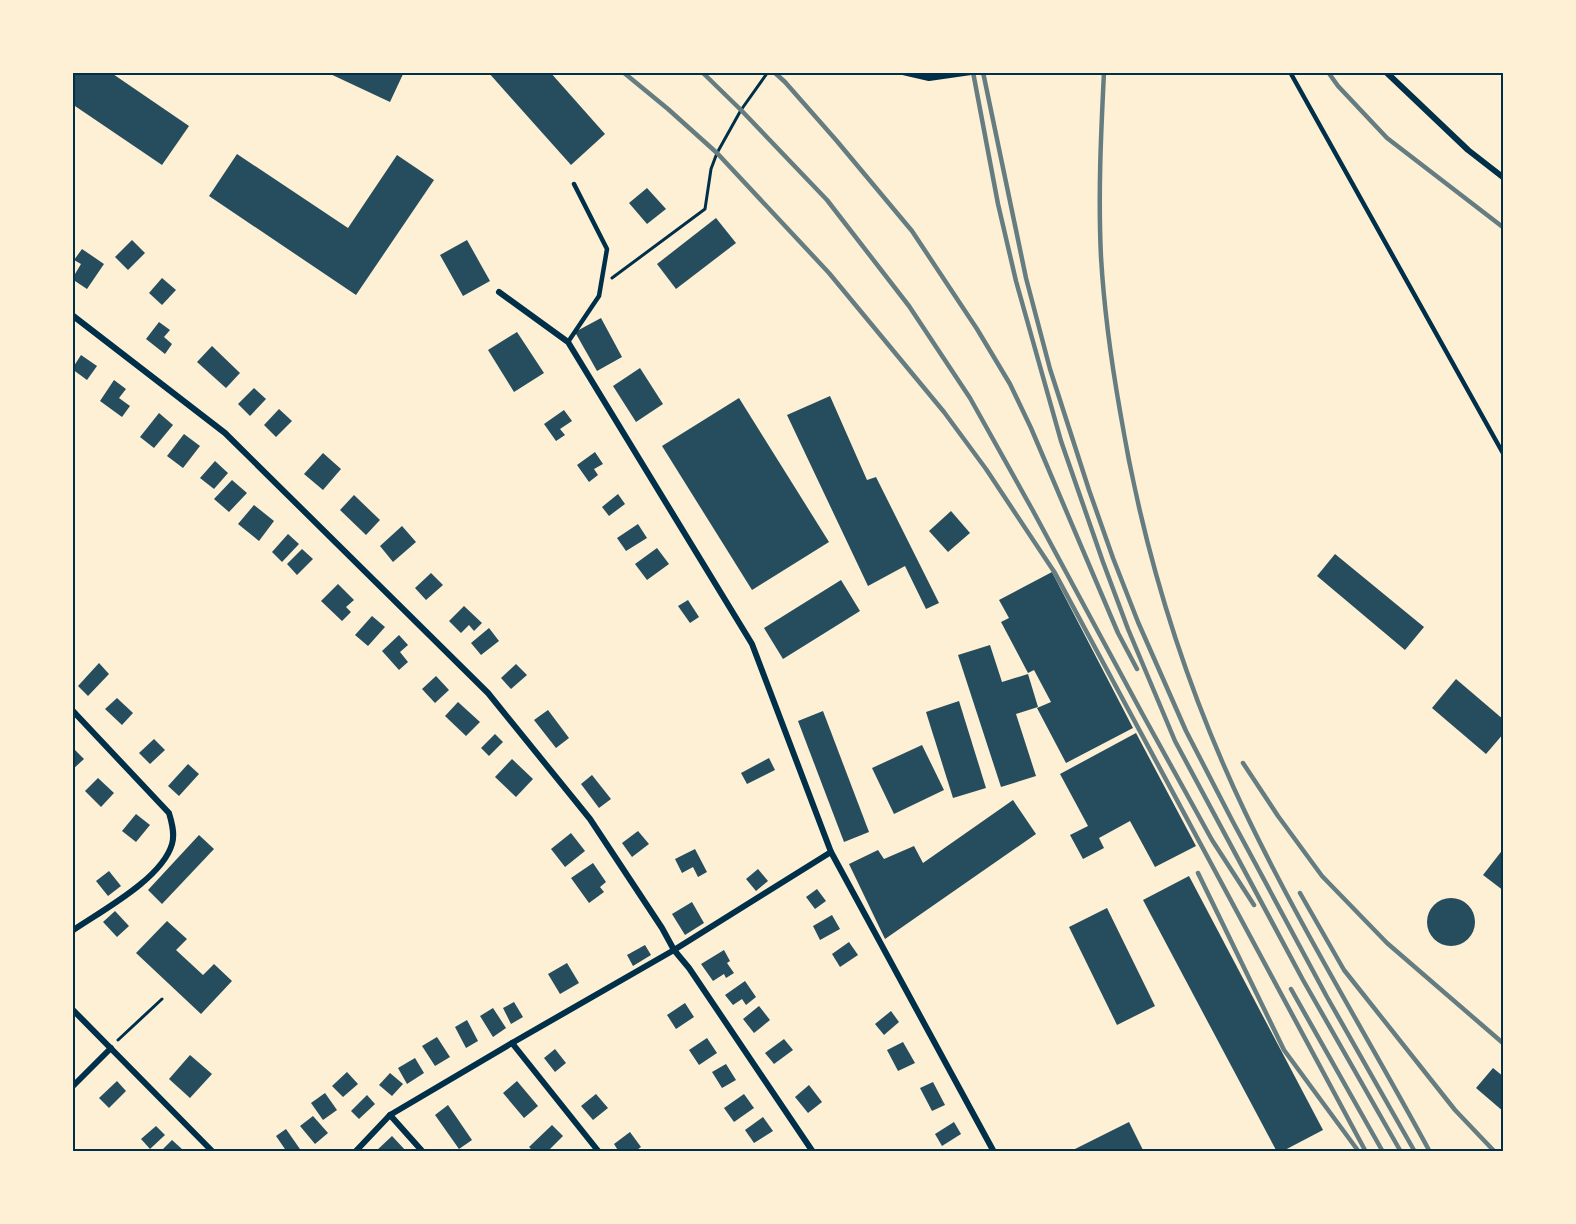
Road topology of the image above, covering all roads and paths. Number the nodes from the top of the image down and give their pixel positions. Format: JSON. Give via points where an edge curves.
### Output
{"nodes":[{"id":1,"x":768,"y":72,"type":"edge"},
{"id":2,"x":903,"y":72,"type":"edge"},
{"id":3,"x":971,"y":72,"type":"edge"},
{"id":4,"x":1290,"y":72,"type":"edge"},
{"id":5,"x":1386,"y":72,"type":"edge"},
{"id":6,"x":1504,"y":178,"type":"edge"},
{"id":7,"x":574,"y":184,"type":"dead end"},
{"id":8,"x":601,"y":286,"type":"junction"},
{"id":9,"x":499,"y":292,"type":"dead end"},
{"id":10,"x":72,"y":315,"type":"edge"},
{"id":11,"x":568,"y":342,"type":"junction"},
{"id":12,"x":1504,"y":455,"type":"edge"},
{"id":13,"x":72,"y":710,"type":"edge"},
{"id":14,"x":831,"y":852,"type":"junction"},
{"id":15,"x":72,"y":931,"type":"edge"},
{"id":16,"x":674,"y":950,"type":"junction"},
{"id":17,"x":162,"y":999,"type":"dead end"},
{"id":18,"x":72,"y":1009,"type":"edge"},
{"id":19,"x":512,"y":1043,"type":"junction"},
{"id":20,"x":111,"y":1048,"type":"junction"},
{"id":21,"x":72,"y":1087,"type":"edge"},
{"id":22,"x":390,"y":1115,"type":"junction"},
{"id":23,"x":213,"y":1152,"type":"edge"},
{"id":24,"x":355,"y":1152,"type":"edge"},
{"id":25,"x":423,"y":1152,"type":"edge"},
{"id":26,"x":599,"y":1152,"type":"edge"},
{"id":27,"x":813,"y":1152,"type":"edge"},
{"id":28,"x":994,"y":1152,"type":"edge"}],
"edges":[{"from":1,"to":8,"type":"path","via":[[717,153],[705,209]]},
{"from":2,"to":3,"type":"street","via":[[929,78]]},
{"from":4,"to":12,"type":"lane"},
{"from":5,"to":6,"type":"street","via":[[1468,150]]},
{"from":7,"to":8,"type":"lane","via":[[607,249]]},
{"from":8,"to":11,"type":"lane","via":[[599,296]]},
{"from":9,"to":11,"type":"street"},
{"from":10,"to":16,"type":"street","via":[[225,433],[488,693],[590,819]]},
{"from":11,"to":14,"type":"street","via":[[752,644]]},
{"from":13,"to":15,"type":"street","via":[[169,813],[173,826],[172,844],[159,867]]},
{"from":14,"to":16,"type":"street"},
{"from":14,"to":28,"type":"street"},
{"from":16,"to":19,"type":"street"},
{"from":16,"to":27,"type":"street"},
{"from":17,"to":20,"type":"path"},
{"from":18,"to":20,"type":"street"},
{"from":19,"to":22,"type":"street"},
{"from":19,"to":26,"type":"street"},
{"from":20,"to":21,"type":"street"},
{"from":20,"to":23,"type":"street"},
{"from":22,"to":24,"type":"street"},
{"from":22,"to":25,"type":"street"}]}
